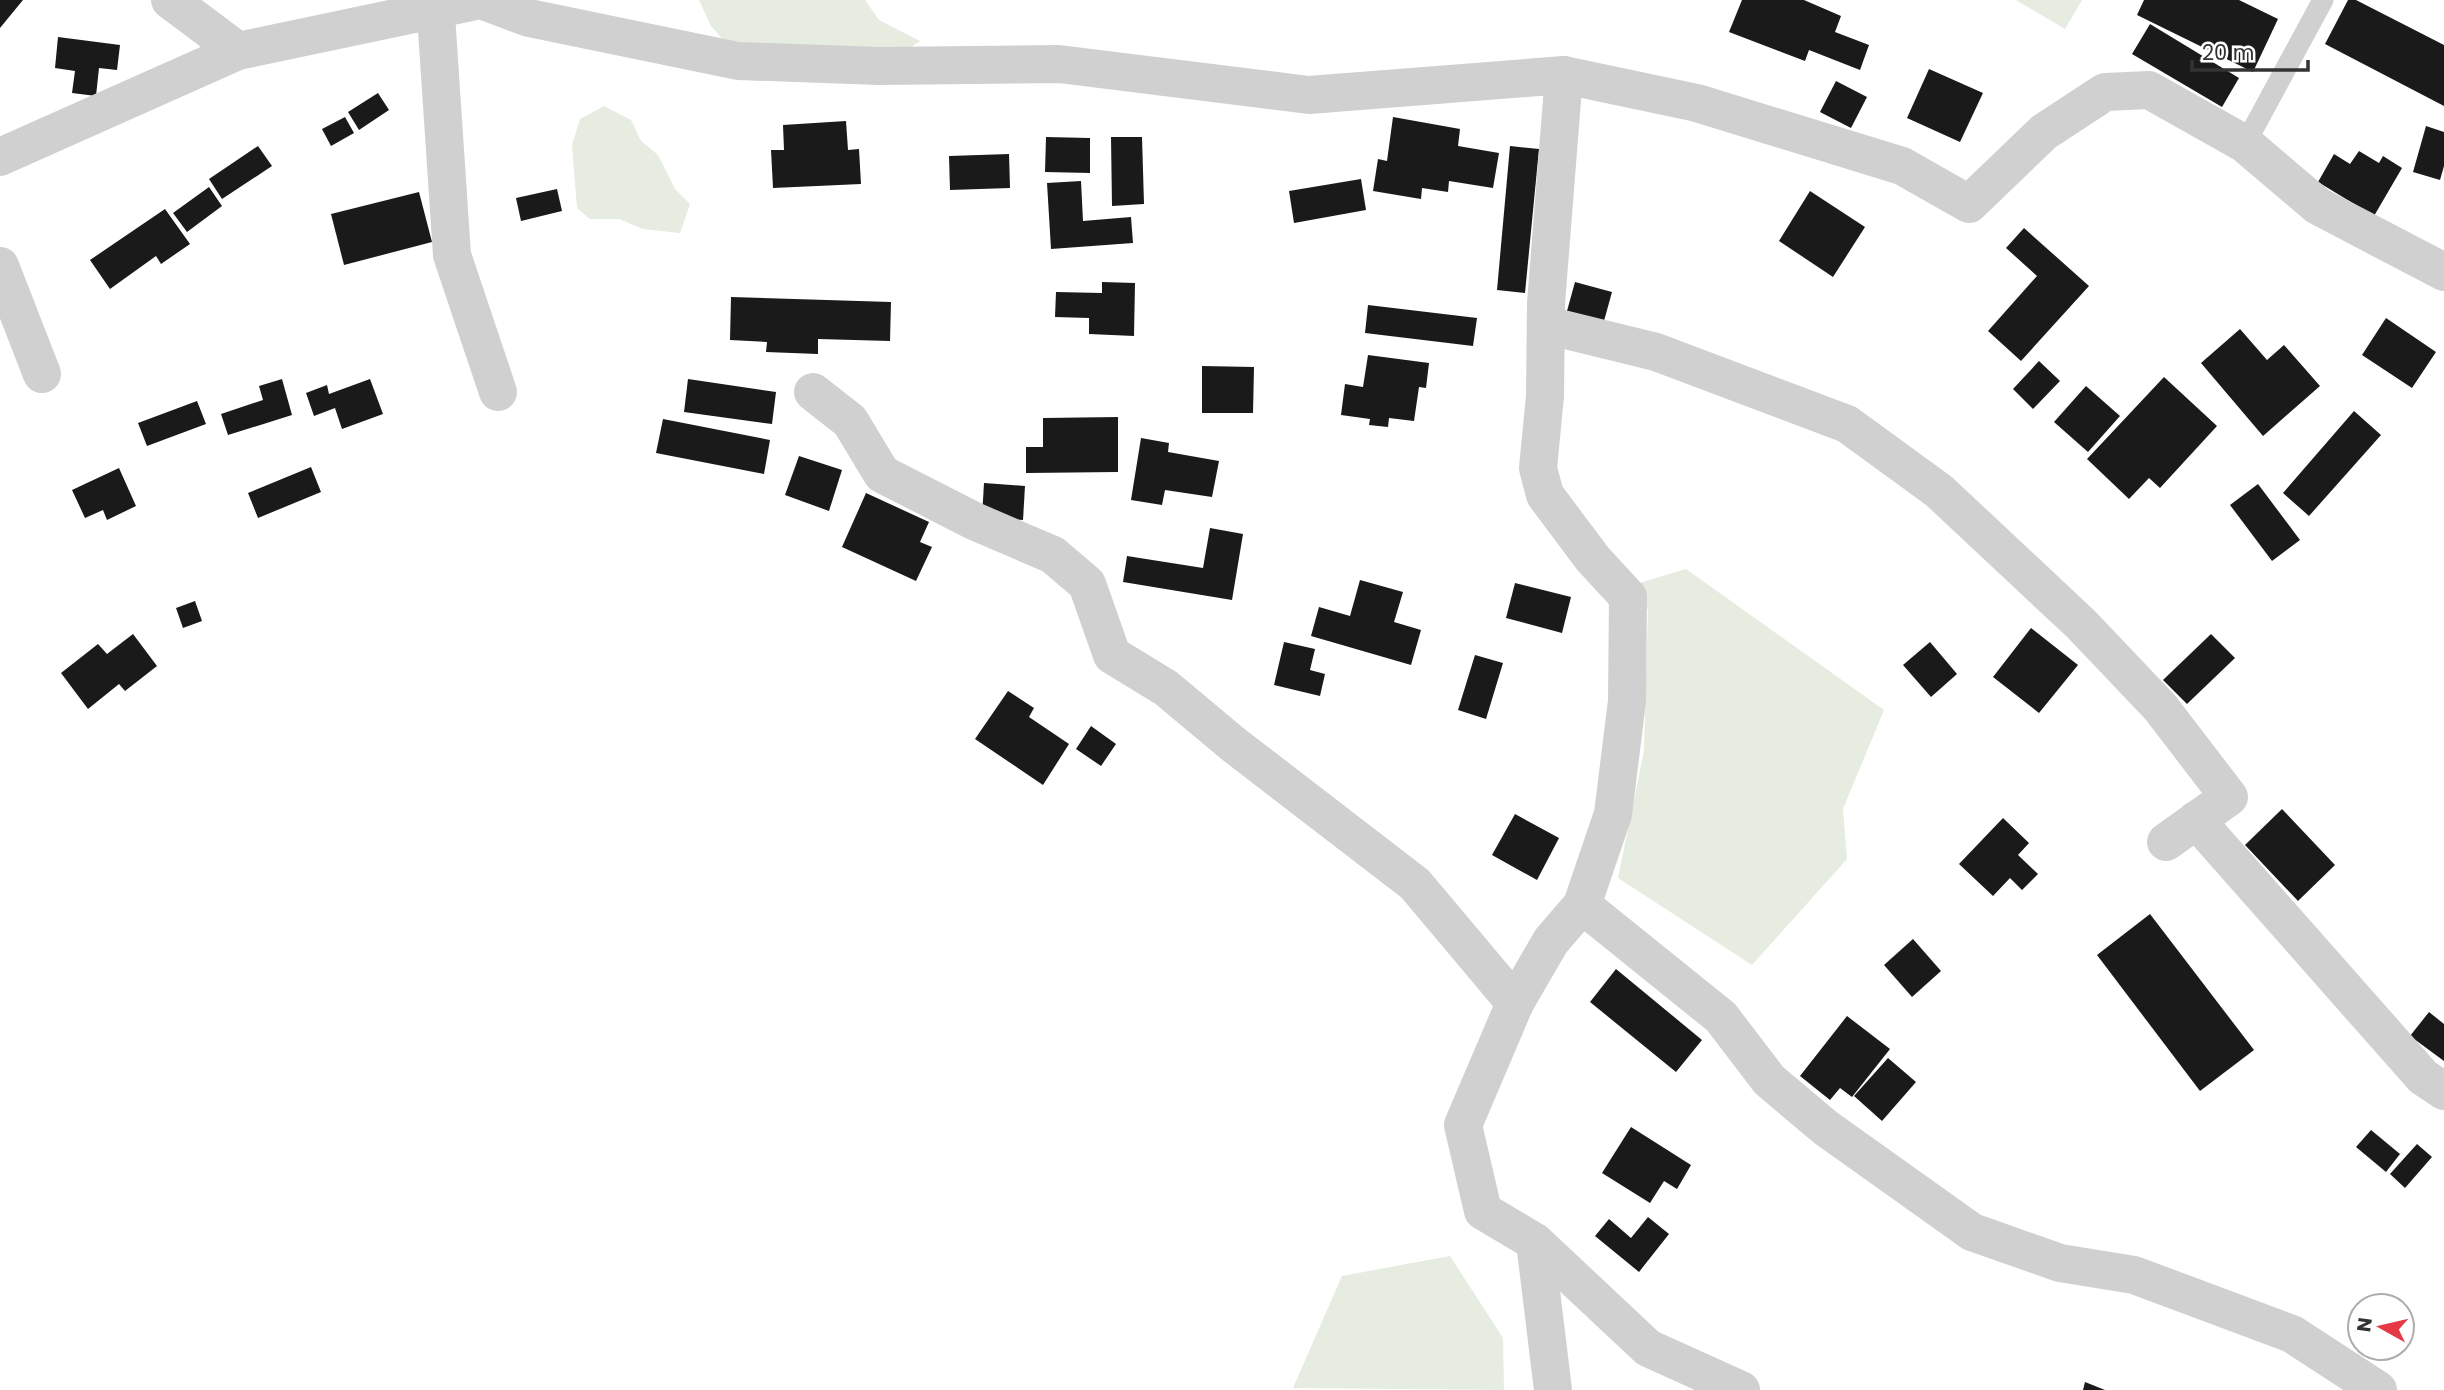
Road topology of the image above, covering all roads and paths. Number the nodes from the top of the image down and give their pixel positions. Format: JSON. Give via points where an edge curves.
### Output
{"nodes":[{"id":1,"x":170,"y":0,"type":"edge"},
{"id":2,"x":2323,"y":0,"type":"edge"},
{"id":3,"x":435,"y":5,"type":"edge"},
{"id":4,"x":237,"y":51,"type":"junction"},
{"id":5,"x":1564,"y":75,"type":"junction"},
{"id":6,"x":2245,"y":144,"type":"junction"},
{"id":7,"x":0,"y":157,"type":"edge"},
{"id":8,"x":0,"y":266,"type":"edge"},
{"id":9,"x":2444,"y":272,"type":"edge"},
{"id":10,"x":1546,"y":325,"type":"junction"},
{"id":11,"x":43,"y":374,"type":"dead end"},
{"id":12,"x":813,"y":391,"type":"dead end"},
{"id":13,"x":498,"y":392,"type":"dead end"},
{"id":14,"x":1582,"y":905,"type":"junction"},
{"id":15,"x":1516,"y":1003,"type":"junction"},
{"id":16,"x":2444,"y":1091,"type":"edge"},
{"id":17,"x":1535,"y":1242,"type":"junction"},
{"id":18,"x":1553,"y":1390,"type":"edge"},
{"id":19,"x":1741,"y":1390,"type":"edge"},
{"id":20,"x":2378,"y":1390,"type":"edge"}],
"edges":[{"from":1,"to":4,"type":"street"},
{"from":2,"to":6,"type":"lane"},
{"from":3,"to":4,"type":"street"},
{"from":3,"to":5,"type":"street","via":[[481,0],[529,18],[738,61],[879,66],[1059,64],[1309,95]]},
{"from":3,"to":13,"type":"street","via":[[452,255]]},
{"from":4,"to":7,"type":"street"},
{"from":5,"to":6,"type":"street","via":[[1697,103],[1902,166],[1969,204],[2044,132],[2105,92],[2149,90]]},
{"from":5,"to":10,"type":"street"},
{"from":6,"to":9,"type":"street","via":[[2318,206]]},
{"from":8,"to":11,"type":"street"},
{"from":10,"to":14,"type":"street","via":[[1538,468],[1545,495],[1628,597],[1622,762],[1613,814]]},
{"from":10,"to":16,"type":"street","via":[[1656,352],[1847,424],[1939,491],[2081,624],[2160,707],[2229,797],[2181,831],[2423,1077]]},
{"from":12,"to":15,"type":"street","via":[[850,421],[882,474],[1053,555],[1087,584],[1112,655],[1166,688],[1415,884]]},
{"from":14,"to":15,"type":"street","via":[[1551,941]]},
{"from":14,"to":20,"type":"street","via":[[1721,1017],[1769,1080],[1807,1112],[1972,1232],[2060,1263],[2134,1275],[2292,1334]]},
{"from":15,"to":17,"type":"street","via":[[1462,1125],[1483,1211]]},
{"from":17,"to":18,"type":"street"},
{"from":17,"to":19,"type":"street","via":[[1648,1348]]}]}
